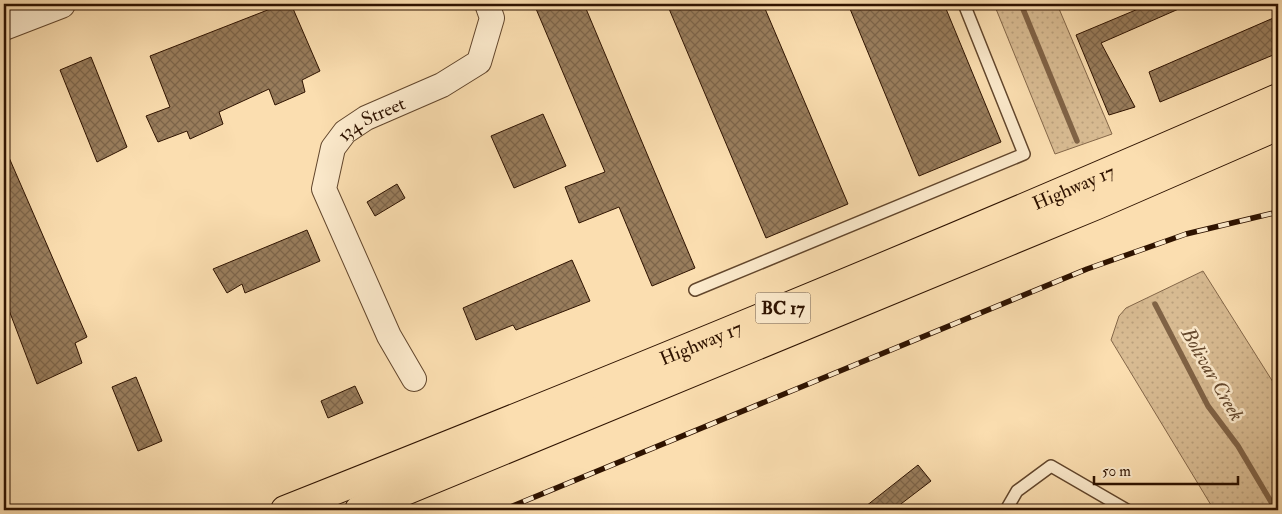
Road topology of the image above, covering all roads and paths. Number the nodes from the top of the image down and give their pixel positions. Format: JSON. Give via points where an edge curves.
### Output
{"nodes":[{"id":1,"x":60,"y":4,"type":"edge"},
{"id":2,"x":487,"y":4,"type":"edge"},
{"id":3,"x":964,"y":4,"type":"edge"},
{"id":4,"x":4,"y":26,"type":"edge"},
{"id":5,"x":1278,"y":98,"type":"edge"},
{"id":6,"x":1278,"y":126,"type":"edge"},
{"id":7,"x":695,"y":290,"type":"dead end"},
{"id":8,"x":414,"y":379,"type":"dead end"},
{"id":9,"x":284,"y":510,"type":"edge"},
{"id":10,"x":360,"y":510,"type":"edge"},
{"id":11,"x":1006,"y":510,"type":"edge"},
{"id":12,"x":1127,"y":510,"type":"edge"}],
"edges":[{"from":1,"to":4,"type":"street"},
{"from":2,"to":8,"type":"street","name":"134 Street","via":[[492,18],[479,62],[442,85],[366,118],[345,132],[333,148],[324,189],[389,336]]},
{"from":3,"to":7,"type":"lane","via":[[1024,154]]},
{"from":5,"to":9,"type":"highway","name":"Highway 17","number":"BC 17","via":[[1085,183],[574,395]]},
{"from":6,"to":10,"type":"highway","name":"Highway 17","number":"BC 17","via":[[1097,205]]},
{"from":11,"to":12,"type":"lane","via":[[1016,491],[1051,466]]}]}
